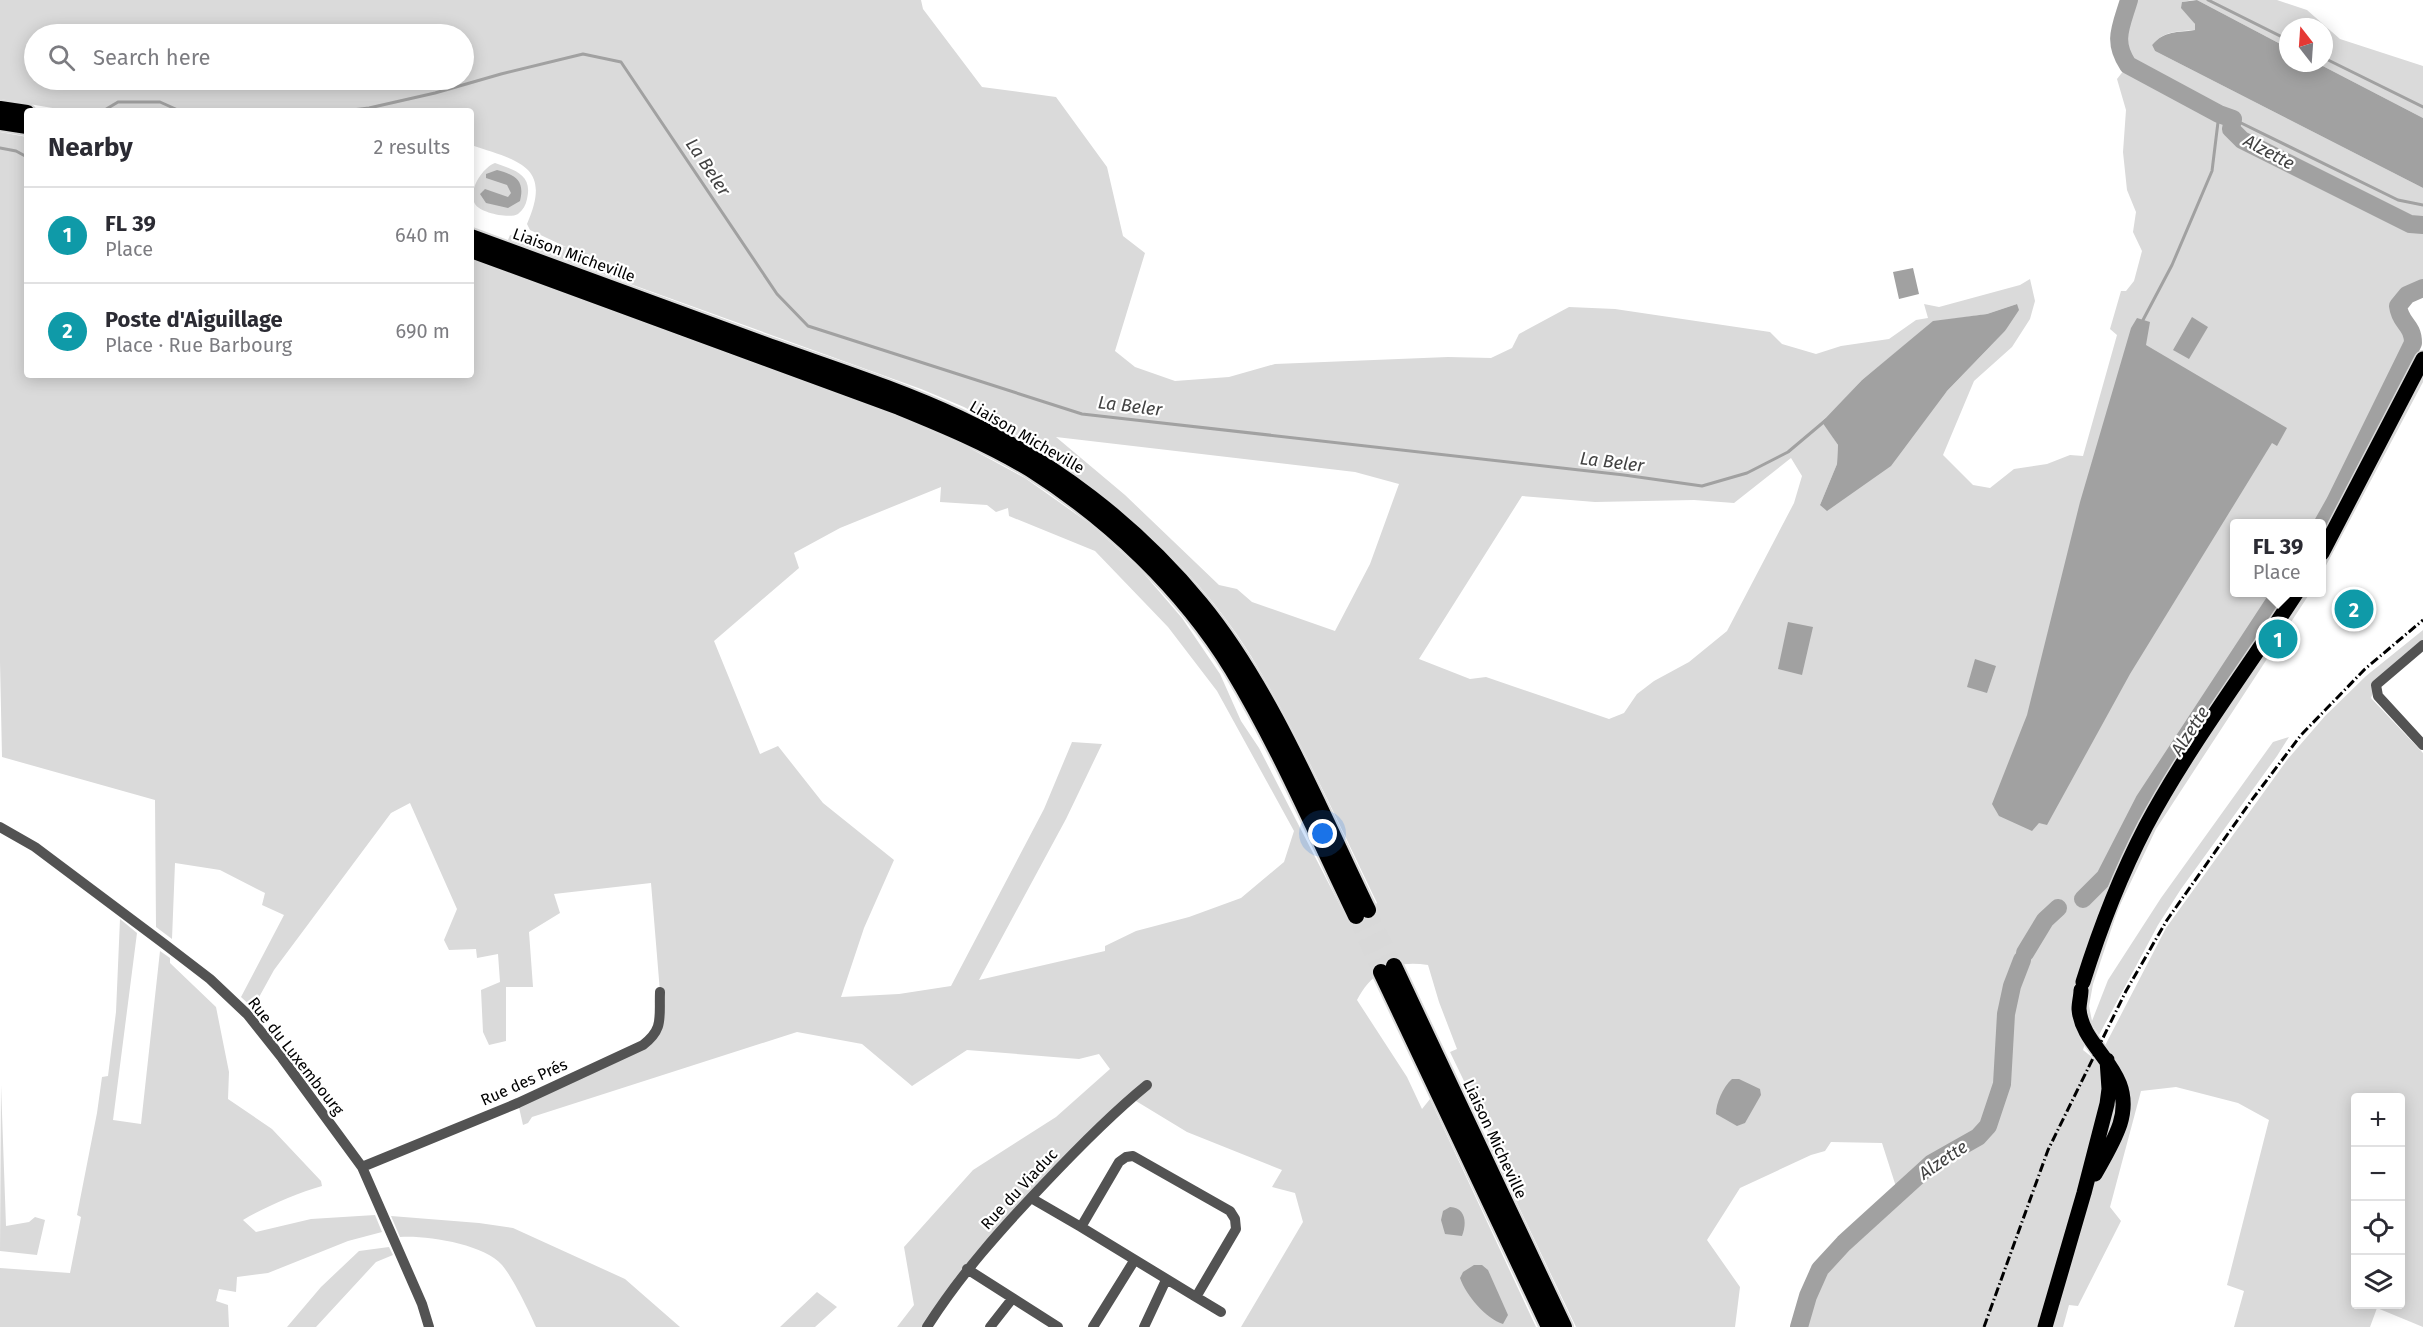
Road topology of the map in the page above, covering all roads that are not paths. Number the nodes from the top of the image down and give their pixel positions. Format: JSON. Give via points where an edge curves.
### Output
{"nodes":[{"id":1,"x":0,"y":109,"type":"edge"},
{"id":2,"x":24,"y":113,"type":"edge"},
{"id":3,"x":0,"y":122,"type":"edge"},
{"id":4,"x":24,"y":126,"type":"edge"},
{"id":5,"x":474,"y":238,"type":"edge"},
{"id":6,"x":474,"y":251,"type":"edge"},
{"id":7,"x":2423,"y":359,"type":"edge"},
{"id":8,"x":2326,"y":545,"type":"edge"},
{"id":9,"x":2294,"y":597,"type":"edge"},
{"id":10,"x":2423,"y":645,"type":"edge"},
{"id":11,"x":2423,"y":745,"type":"edge"},
{"id":12,"x":0,"y":827,"type":"edge"},
{"id":13,"x":660,"y":992,"type":"dead end"},
{"id":14,"x":1147,"y":1085,"type":"dead end"},
{"id":15,"x":362,"y":1167,"type":"junction"},
{"id":16,"x":1031,"y":1197,"type":"junction"},
{"id":17,"x":1081,"y":1227,"type":"junction"},
{"id":18,"x":1134,"y":1261,"type":"junction"},
{"id":19,"x":967,"y":1269,"type":"junction"},
{"id":20,"x":1166,"y":1280,"type":"junction"},
{"id":21,"x":1196,"y":1297,"type":"junction"},
{"id":22,"x":1012,"y":1299,"type":"junction"},
{"id":23,"x":1221,"y":1312,"type":"dead end"},
{"id":24,"x":429,"y":1327,"type":"edge"},
{"id":25,"x":927,"y":1327,"type":"edge"},
{"id":26,"x":990,"y":1327,"type":"edge"},
{"id":27,"x":1058,"y":1327,"type":"edge"},
{"id":28,"x":1093,"y":1327,"type":"edge"},
{"id":29,"x":1144,"y":1327,"type":"edge"},
{"id":30,"x":1549,"y":1327,"type":"edge"},
{"id":31,"x":1564,"y":1327,"type":"edge"},
{"id":32,"x":2044,"y":1327,"type":"edge"}],
"edges":[{"from":1,"to":2,"type":"highway"},
{"from":3,"to":4,"type":"highway"},
{"from":5,"to":6,"type":"highway","name":"Liaison Micheville","via":[[916,400],[998,438],[1074,484],[1155,553],[1202,605],[1242,661],[1284,737],[1362,913],[1231,668],[1191,612],[1146,562],[1097,518],[1029,469],[955,430]]},
{"from":7,"to":8,"type":"main road"},
{"from":9,"to":32,"type":"main road","via":[[2147,825],[2110,902],[2082,986],[2079,1009],[2084,1026],[2121,1088],[2121,1123],[2084,1193]]},
{"from":10,"to":11,"type":"street","via":[[2376,685],[2378,696]]},
{"from":12,"to":15,"type":"street","name":"Rue du Luxembourg","via":[[34,847],[210,979],[247,1014]]},
{"from":13,"to":15,"type":"street","name":"Rue des Prés","via":[[656,1035],[643,1045],[518,1103]]},
{"from":14,"to":16,"type":"street","name":"Rue du Viaduc","via":[[1094,1131]]},
{"from":15,"to":24,"type":"street","name":"Rue du Luxembourg"},
{"from":16,"to":17,"type":"street"},
{"from":16,"to":19,"type":"street","name":"Rue du Viaduc"},
{"from":17,"to":18,"type":"street"},
{"from":17,"to":21,"type":"street","via":[[1119,1162],[1133,1156],[1230,1211],[1236,1229]]},
{"from":18,"to":20,"type":"street"},
{"from":18,"to":28,"type":"street"},
{"from":19,"to":22,"type":"street"},
{"from":19,"to":25,"type":"street","name":"Rue du Viaduc"},
{"from":20,"to":21,"type":"street"},
{"from":20,"to":29,"type":"street"},
{"from":21,"to":23,"type":"street"},
{"from":22,"to":26,"type":"street"},
{"from":22,"to":27,"type":"street"},
{"from":30,"to":31,"type":"highway","name":"Liaison Micheville","via":[[1388,969]]}]}
